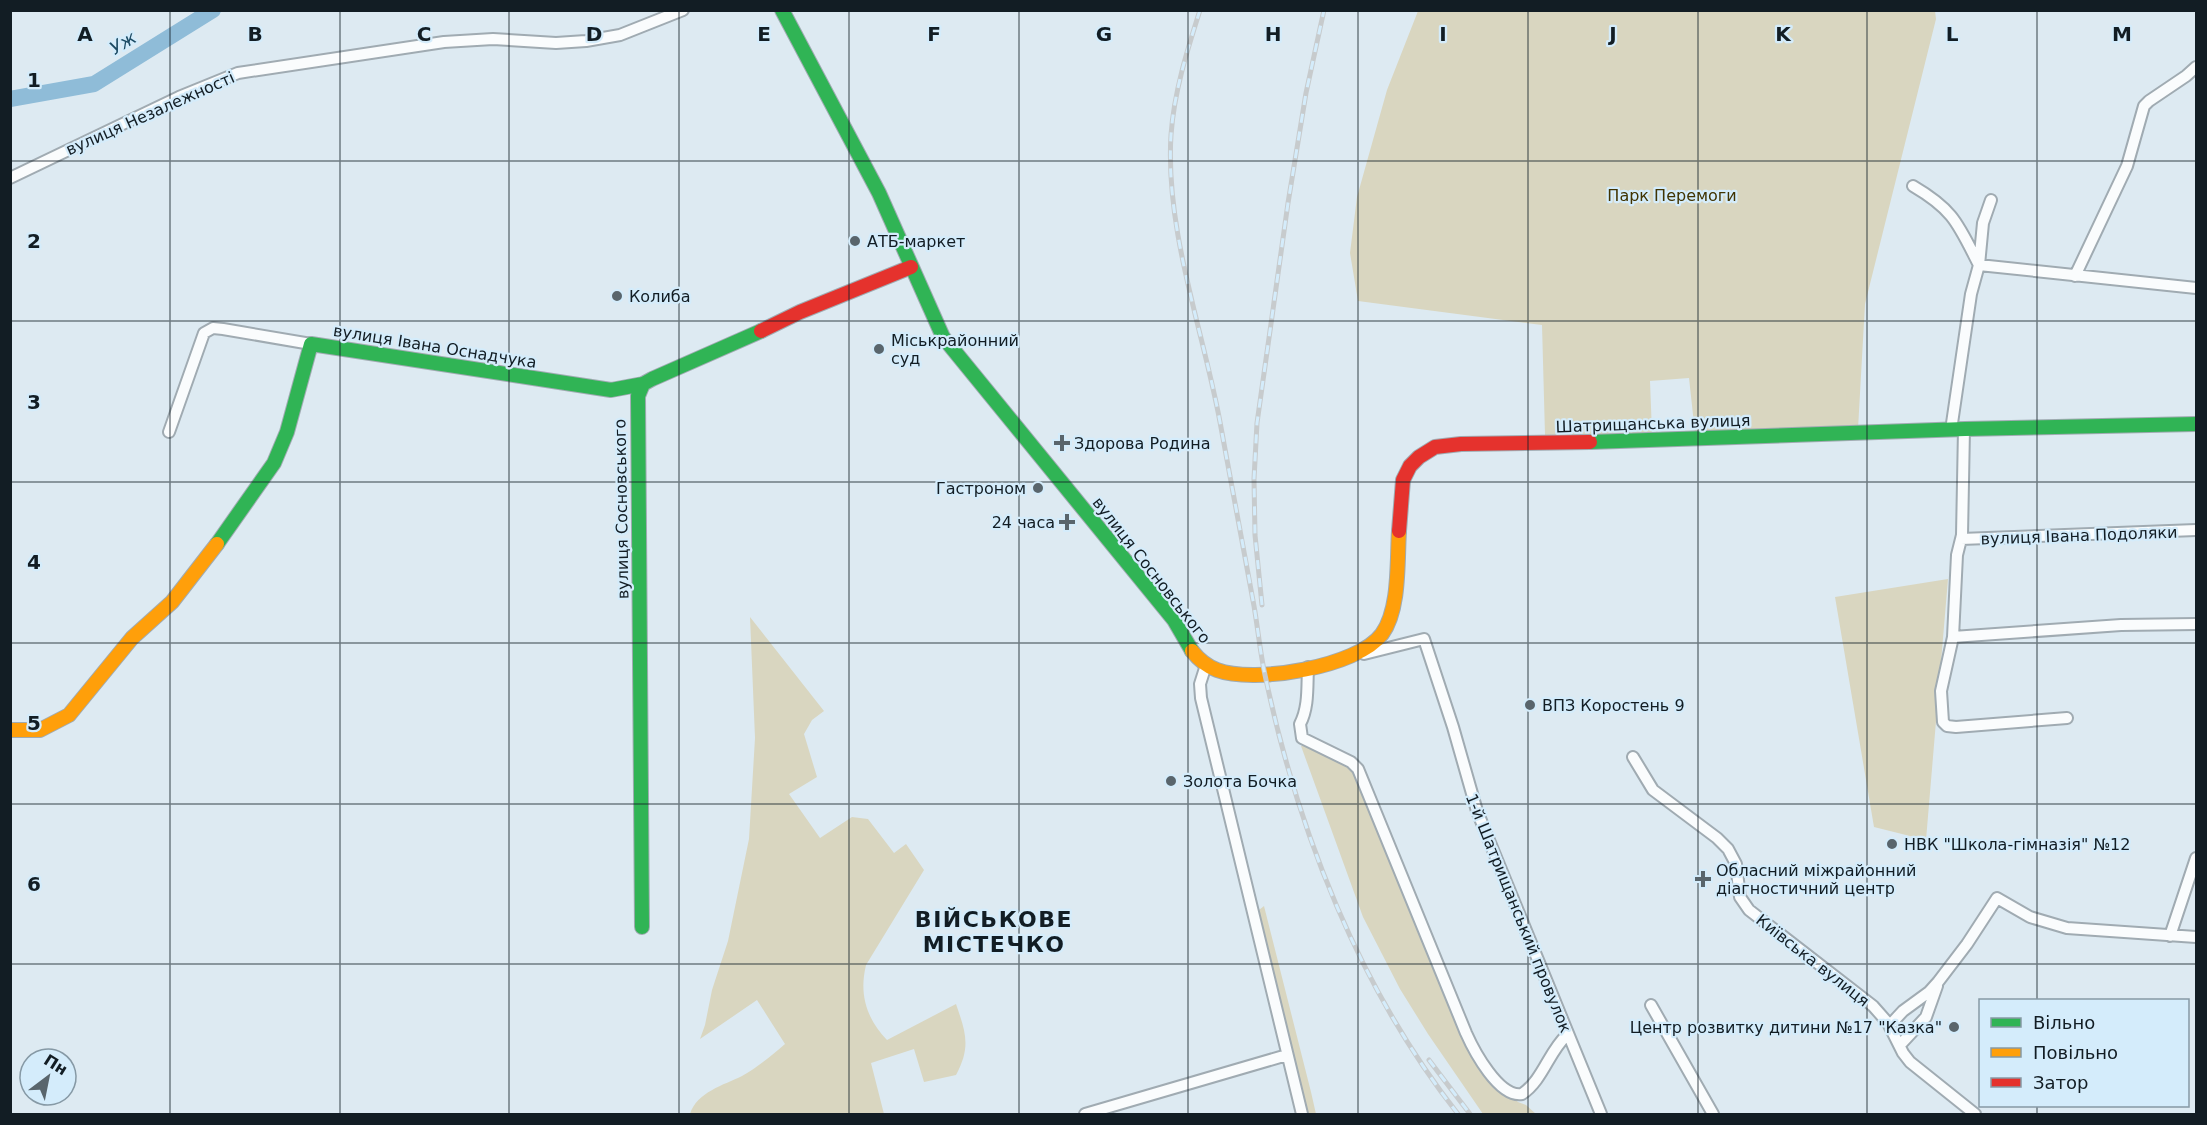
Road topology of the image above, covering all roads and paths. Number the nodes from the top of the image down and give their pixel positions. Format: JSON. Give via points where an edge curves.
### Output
{"nodes":[{"id":1,"x":683,"y":10,"type":"edge"},
{"id":2,"x":782,"y":10,"type":"edge"},
{"id":3,"x":2196,"y":67,"type":"edge"},
{"id":4,"x":10,"y":178,"type":"edge"},
{"id":5,"x":1913,"y":186,"type":"dead end"},
{"id":6,"x":1991,"y":200,"type":"dead end"},
{"id":7,"x":1979,"y":265,"type":"junction"},
{"id":8,"x":910,"y":267,"type":"junction"},
{"id":9,"x":2075,"y":276,"type":"junction"},
{"id":10,"x":2196,"y":288,"type":"edge"},
{"id":11,"x":312,"y":344,"type":"junction"},
{"id":12,"x":643,"y":384,"type":"junction"},
{"id":13,"x":2196,"y":424,"type":"edge"},
{"id":14,"x":1957,"y":430,"type":"junction"},
{"id":15,"x":169,"y":432,"type":"dead end"},
{"id":16,"x":2196,"y":530,"type":"edge"},
{"id":17,"x":1961,"y":539,"type":"junction"},
{"id":18,"x":1393,"y":610,"type":"junction"},
{"id":19,"x":2196,"y":624,"type":"edge"},
{"id":20,"x":1953,"y":637,"type":"junction"},
{"id":21,"x":1403,"y":644,"type":"junction"},
{"id":22,"x":1355,"y":656,"type":"junction"},
{"id":23,"x":1206,"y":665,"type":"junction"},
{"id":24,"x":1308,"y":667,"type":"junction"},
{"id":25,"x":2067,"y":718,"type":"dead end"},
{"id":26,"x":10,"y":730,"type":"edge"},
{"id":27,"x":1633,"y":757,"type":"dead end"},
{"id":28,"x":2196,"y":858,"type":"edge"},
{"id":29,"x":642,"y":927,"type":"dead end"},
{"id":30,"x":2170,"y":936,"type":"junction"},
{"id":31,"x":2196,"y":937,"type":"edge"},
{"id":32,"x":1941,"y":978,"type":"junction"},
{"id":33,"x":1651,"y":1005,"type":"dead end"},
{"id":34,"x":1890,"y":1025,"type":"junction"},
{"id":35,"x":1567,"y":1035,"type":"junction"},
{"id":36,"x":1900,"y":1045,"type":"junction"},
{"id":37,"x":1287,"y":1055,"type":"junction"},
{"id":38,"x":1085,"y":1114,"type":"edge"},
{"id":39,"x":1302,"y":1114,"type":"edge"},
{"id":40,"x":1601,"y":1114,"type":"edge"},
{"id":41,"x":1713,"y":1114,"type":"edge"},
{"id":42,"x":1975,"y":1114,"type":"edge"}],
"edges":[{"from":1,"to":4,"type":"street","name":"вулиця Незалежності","via":[[620,35],[586,41],[444,42],[238,73]]},
{"from":2,"to":8,"type":"street","name":"вулиця Сосновського","via":[[894,223]]},
{"from":3,"to":9,"type":"street","via":[[2145,104],[2127,166]]},
{"from":5,"to":7,"type":"street","via":[[1951,213]]},
{"from":6,"to":7,"type":"street","via":[[1983,223]]},
{"from":7,"to":9,"type":"street"},
{"from":7,"to":14,"type":"street","via":[[1971,294]]},
{"from":8,"to":12,"type":"street"},
{"from":8,"to":23,"type":"street","name":"вулиця Сосновського","via":[[943,337],[1174,620]]},
{"from":9,"to":10,"type":"street"},
{"from":11,"to":12,"type":"street","name":"вулиця Івана Оснадчука","via":[[611,390]]},
{"from":11,"to":15,"type":"street","via":[[224,329],[213,328],[204,333]]},
{"from":11,"to":26,"type":"street","name":"вулиця Івана Оснадчука","via":[[274,463],[172,602],[132,638],[69,715],[40,730]]},
{"from":12,"to":29,"type":"street","name":"вулиця Сосновського","via":[[637,409]]},
{"from":13,"to":14,"type":"street","name":"Шатрищанська вулиця"},
{"from":14,"to":17,"type":"street"},
{"from":14,"to":18,"type":"street","name":"Шатрищанська вулиця","via":[[1435,447],[1410,466],[1403,480]]},
{"from":16,"to":17,"type":"street","name":"вулиця Івана Подоляки"},
{"from":17,"to":20,"type":"street"},
{"from":18,"to":21,"type":"street","via":[[1392,636]]},
{"from":18,"to":22,"type":"street","name":"Шатрищанська вулиця","via":[[1378,639]]},
{"from":19,"to":20,"type":"street","via":[[2121,625]]},
{"from":20,"to":25,"type":"street","via":[[1941,696],[1942,717],[1947,726]]},
{"from":21,"to":22,"type":"street","name":"1-й Шатрищанський провулок"},
{"from":21,"to":35,"type":"street","name":"1-й Шатрищанський провулок","via":[[1424,639],[1477,812]]},
{"from":22,"to":24,"type":"street","name":"Шатрищанська вулиця"},
{"from":23,"to":24,"type":"street","name":"Шатрищанська вулиця","via":[[1222,673],[1272,673]]},
{"from":23,"to":37,"type":"street","name":"вулиця Сосновського","via":[[1200,684],[1201,698]]},
{"from":24,"to":35,"type":"street","via":[[1307,705],[1300,724],[1302,738],[1351,762],[1359,770],[1479,1058],[1502,1088],[1522,1094]]},
{"from":27,"to":34,"type":"street","name":"Київська вулиця","via":[[1653,790],[1728,849],[1736,864],[1740,897],[1749,910],[1848,986]]},
{"from":28,"to":30,"type":"street"},
{"from":30,"to":31,"type":"street"},
{"from":30,"to":32,"type":"street","via":[[2067,928],[2030,917],[1997,898]]},
{"from":32,"to":34,"type":"street"},
{"from":32,"to":36,"type":"street","via":[[1926,1017]]},
{"from":33,"to":41,"type":"street"},
{"from":34,"to":36,"type":"street","name":"Київська вулиця"},
{"from":35,"to":40,"type":"street","name":"1-й Шатрищанський провулок"},
{"from":36,"to":42,"type":"street","name":"Київська вулиця","via":[[1915,1066]]},
{"from":37,"to":38,"type":"street"},
{"from":37,"to":39,"type":"street","name":"вулиця Сосновського"}]}
